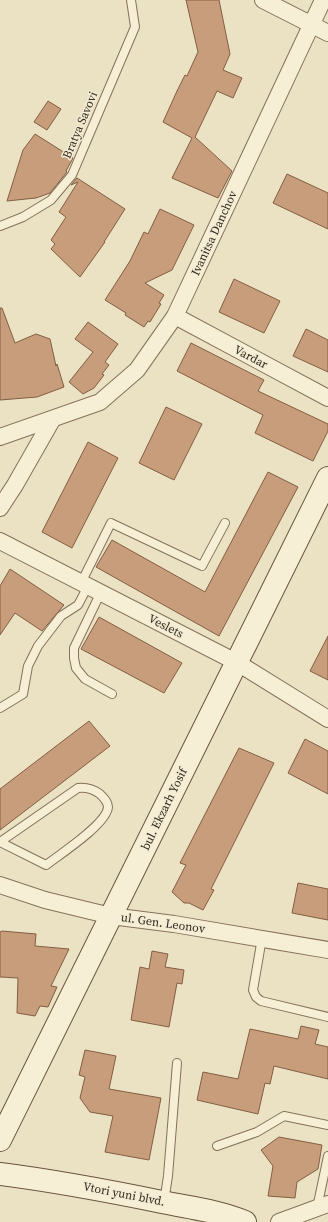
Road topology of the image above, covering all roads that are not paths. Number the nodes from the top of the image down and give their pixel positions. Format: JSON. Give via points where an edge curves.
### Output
{"nodes":[{"id":1,"x":131,"y":0,"type":"edge"},
{"id":2,"x":263,"y":0,"type":"edge"},
{"id":3,"x":323,"y":0,"type":"edge"},
{"id":4,"x":311,"y":25,"type":"junction"},
{"id":5,"x":328,"y":33,"type":"edge"},
{"id":6,"x":0,"y":226,"type":"edge"},
{"id":7,"x":175,"y":316,"type":"junction"},
{"id":8,"x":328,"y":398,"type":"edge"},
{"id":9,"x":52,"y":420,"type":"junction"},
{"id":10,"x":0,"y":436,"type":"edge"},
{"id":11,"x":328,"y":478,"type":"edge"},
{"id":12,"x":0,"y":508,"type":"edge"},
{"id":13,"x":225,"y":523,"type":"dead end"},
{"id":14,"x":0,"y":541,"type":"edge"},
{"id":15,"x":90,"y":587,"type":"junction"},
{"id":16,"x":236,"y":662,"type":"junction"},
{"id":17,"x":112,"y":694,"type":"dead end"},
{"id":18,"x":0,"y":708,"type":"edge"},
{"id":19,"x":328,"y":719,"type":"edge"},
{"id":20,"x":0,"y":842,"type":"edge"},
{"id":21,"x":0,"y":885,"type":"edge"},
{"id":22,"x":111,"y":916,"type":"junction"},
{"id":23,"x":262,"y":938,"type":"junction"},
{"id":24,"x":328,"y":950,"type":"edge"},
{"id":25,"x":328,"y":1017,"type":"edge"},
{"id":26,"x":177,"y":1063,"type":"dead end"},
{"id":27,"x":328,"y":1124,"type":"edge"},
{"id":28,"x":0,"y":1140,"type":"edge"},
{"id":29,"x":217,"y":1146,"type":"dead end"},
{"id":30,"x":328,"y":1156,"type":"edge"},
{"id":31,"x":0,"y":1174,"type":"edge"},
{"id":32,"x":164,"y":1202,"type":"junction"},
{"id":33,"x":323,"y":1206,"type":"edge"},
{"id":34,"x":245,"y":1222,"type":"edge"},
{"id":35,"x":280,"y":1222,"type":"edge"}],
"edges":[{"from":1,"to":6,"type":"lane","name":"Bratya Savovi","via":[[135,27],[72,175],[51,200],[23,217]]},
{"from":2,"to":4,"type":"street"},
{"from":3,"to":4,"type":"street","name":"Ivanitsa Danchov"},
{"from":4,"to":5,"type":"street"},
{"from":4,"to":7,"type":"street","name":"Ivanitsa Danchov"},
{"from":7,"to":8,"type":"street","name":"Vardar"},
{"from":7,"to":9,"type":"street","name":"Ivanitsa Danchov","via":[[137,370],[100,402]]},
{"from":9,"to":10,"type":"street","name":"Ivanitsa Danchov"},
{"from":9,"to":12,"type":"street"},
{"from":11,"to":16,"type":"street","name":"bul. Ekzarh Yosif"},
{"from":13,"to":15,"type":"lane","via":[[202,566],[111,523]]},
{"from":14,"to":15,"type":"street","name":"Veslets"},
{"from":15,"to":16,"type":"street","name":"Veslets"},
{"from":15,"to":17,"type":"lane","via":[[74,648],[76,668],[84,678]]},
{"from":15,"to":18,"type":"lane","via":[[78,605],[61,616],[38,646],[28,666],[23,694]]},
{"from":16,"to":19,"type":"street","name":"Veslets"},
{"from":16,"to":22,"type":"street","name":"bul. Ekzarh Yosif"},
{"from":20,"to":20,"type":"lane","via":[[78,788],[93,789],[106,799],[108,804],[104,816],[85,837],[46,865]]},
{"from":21,"to":22,"type":"street","name":"ul. Gen. Leonov","via":[[45,900]]},
{"from":22,"to":23,"type":"street","name":"ul. Gen. Leonov"},
{"from":22,"to":28,"type":"street","name":"bul. Ekzarh Yosif"},
{"from":23,"to":24,"type":"street","name":"ul. Gen. Leonov"},
{"from":23,"to":25,"type":"lane","via":[[253,990],[256,997],[261,1001]]},
{"from":26,"to":32,"type":"lane"},
{"from":27,"to":29,"type":"lane","via":[[284,1116],[257,1132]]},
{"from":30,"to":33,"type":"lane"},
{"from":31,"to":32,"type":"street","name":"Vtori yuni blvd.","via":[[52,1180]]},
{"from":32,"to":34,"type":"street","name":"Vtori yuni blvd.","via":[[227,1215]]},
{"from":33,"to":35,"type":"street"}]}
